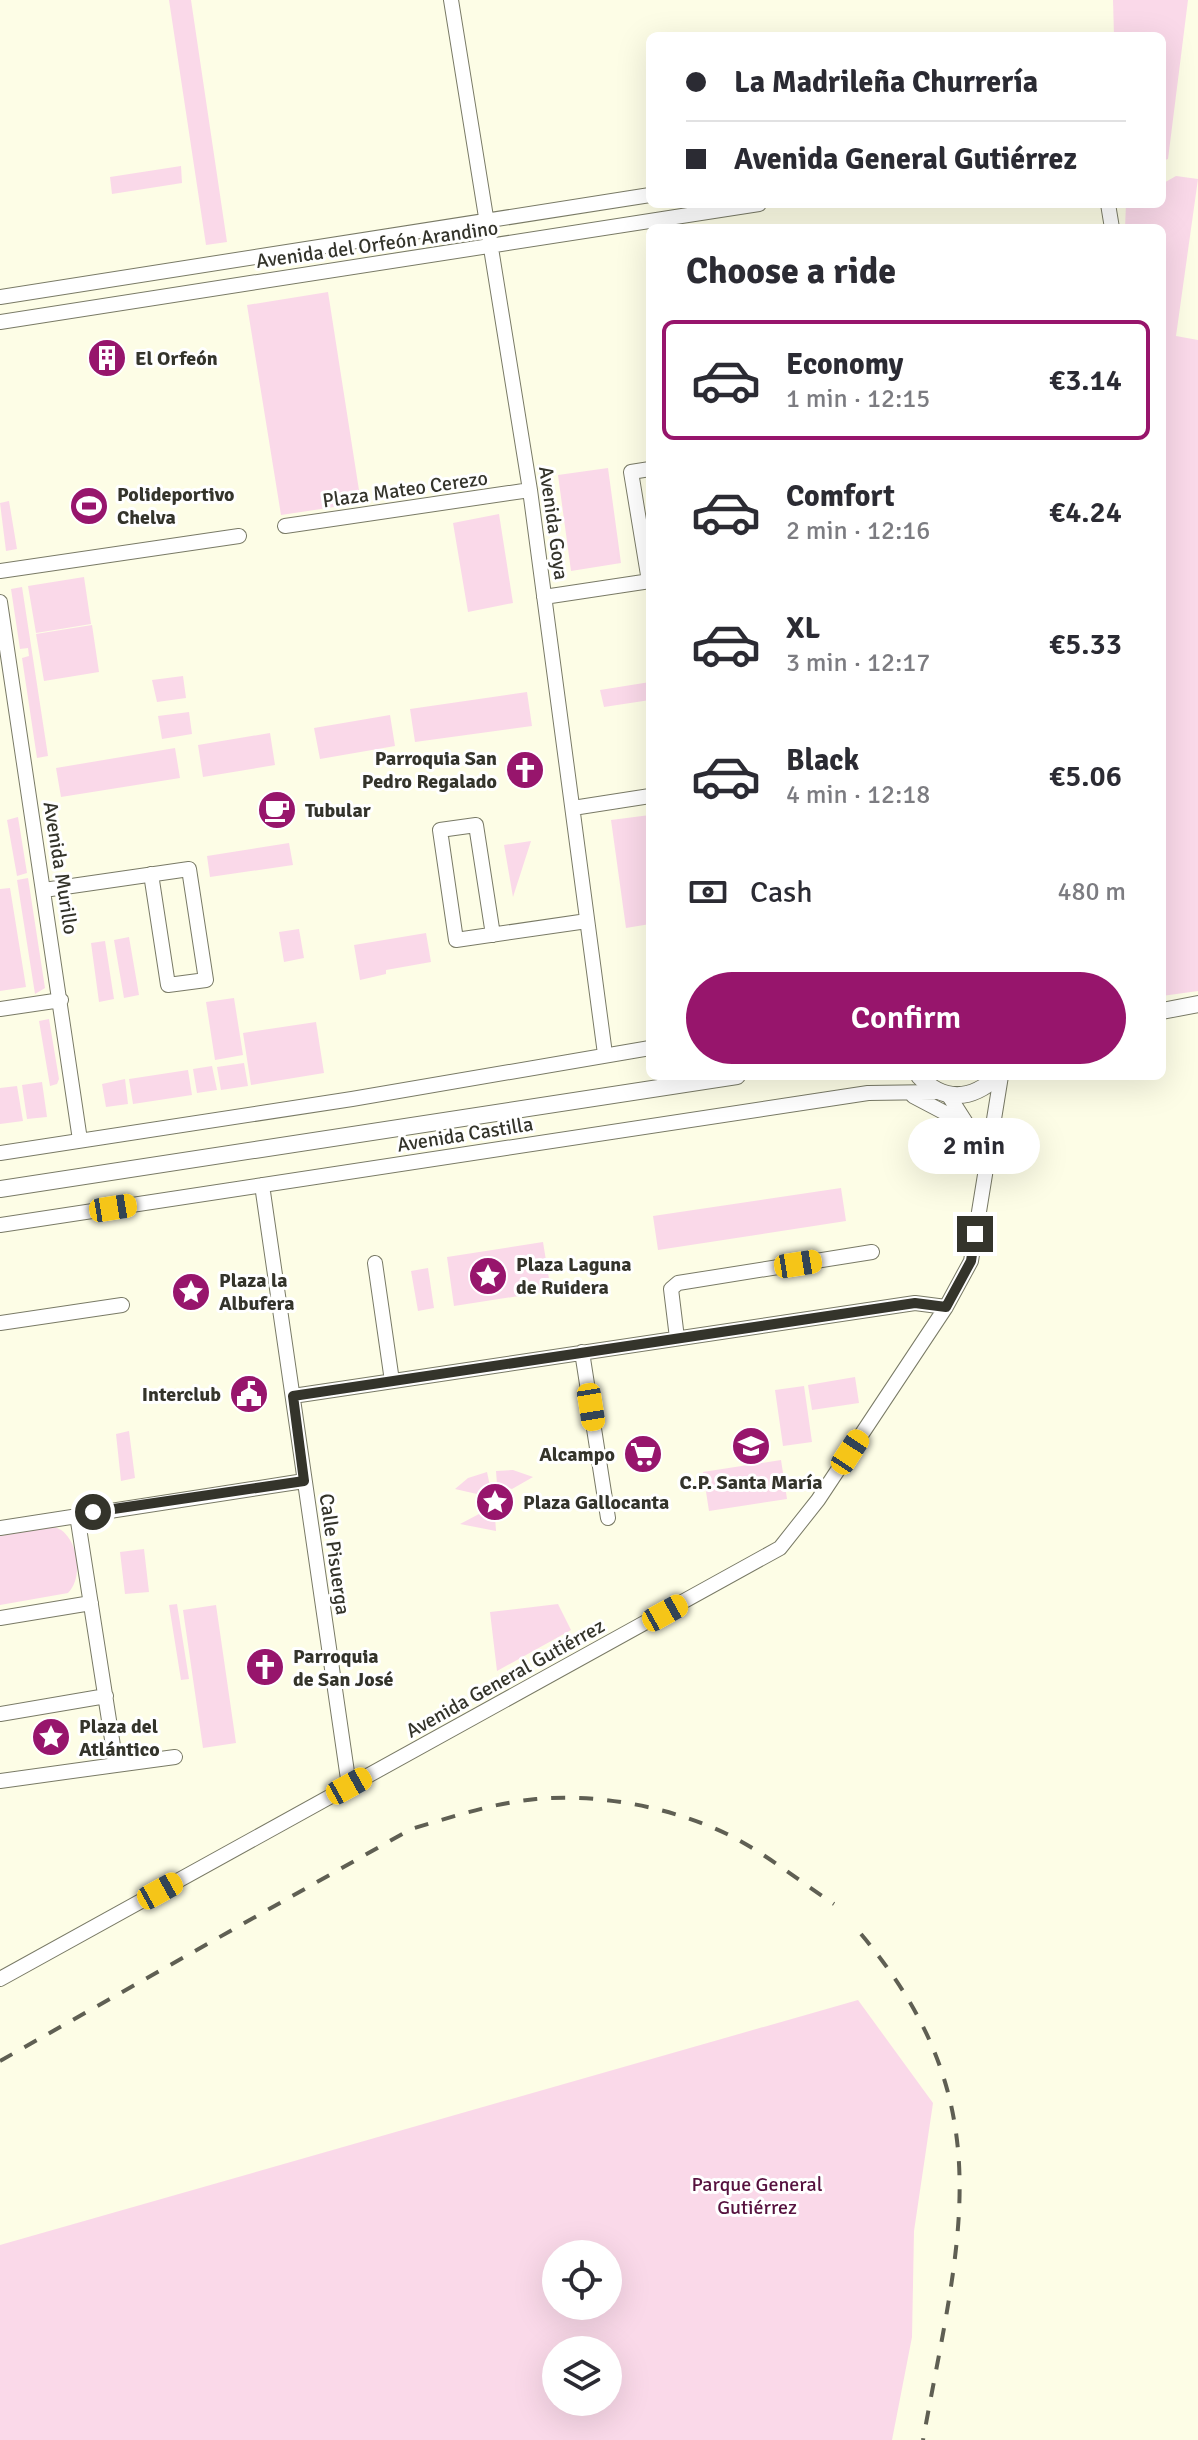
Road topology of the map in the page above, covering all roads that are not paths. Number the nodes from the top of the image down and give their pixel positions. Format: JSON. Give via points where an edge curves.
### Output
{"nodes":[{"id":1,"x":451,"y":0,"type":"edge"},
{"id":2,"x":646,"y":196,"type":"edge"},
{"id":3,"x":735,"y":208,"type":"edge"},
{"id":4,"x":488,"y":221,"type":"junction"},
{"id":5,"x":493,"y":248,"type":"junction"},
{"id":6,"x":0,"y":297,"type":"edge"},
{"id":7,"x":0,"y":322,"type":"edge"},
{"id":8,"x":646,"y":470,"type":"edge"},
{"id":9,"x":530,"y":490,"type":"junction"},
{"id":10,"x":285,"y":526,"type":"dead end"},
{"id":11,"x":239,"y":536,"type":"dead end"},
{"id":12,"x":646,"y":563,"type":"edge"},
{"id":13,"x":0,"y":571,"type":"edge"},
{"id":14,"x":646,"y":581,"type":"edge"},
{"id":15,"x":544,"y":597,"type":"junction"},
{"id":16,"x":0,"y":602,"type":"edge"},
{"id":17,"x":6,"y":676,"type":"edge"},
{"id":18,"x":646,"y":797,"type":"edge"},
{"id":19,"x":573,"y":808,"type":"junction"},
{"id":20,"x":151,"y":874,"type":"junction"},
{"id":21,"x":44,"y":890,"type":"junction"},
{"id":22,"x":587,"y":921,"type":"junction"},
{"id":23,"x":493,"y":935,"type":"junction"},
{"id":24,"x":61,"y":1000,"type":"junction"},
{"id":25,"x":1198,"y":1004,"type":"edge"},
{"id":26,"x":0,"y":1009,"type":"edge"},
{"id":27,"x":1166,"y":1010,"type":"edge"},
{"id":28,"x":646,"y":1049,"type":"edge"},
{"id":29,"x":605,"y":1054,"type":"junction"},
{"id":30,"x":711,"y":1080,"type":"edge"},
{"id":31,"x":924,"y":1080,"type":"edge"},
{"id":32,"x":993,"y":1080,"type":"edge"},
{"id":33,"x":999,"y":1080,"type":"edge"},
{"id":34,"x":905,"y":1093,"type":"junction"},
{"id":35,"x":943,"y":1094,"type":"junction"},
{"id":36,"x":80,"y":1140,"type":"junction"},
{"id":37,"x":0,"y":1153,"type":"edge"},
{"id":38,"x":977,"y":1153,"type":"junction"},
{"id":39,"x":0,"y":1180,"type":"edge"},
{"id":40,"x":984,"y":1180,"type":"junction"},
{"id":41,"x":25,"y":1185,"type":"junction"},
{"id":42,"x":262,"y":1185,"type":"junction"},
{"id":43,"x":0,"y":1189,"type":"edge"},
{"id":44,"x":0,"y":1225,"type":"edge"},
{"id":45,"x":872,"y":1252,"type":"dead end"},
{"id":46,"x":375,"y":1263,"type":"dead end"},
{"id":47,"x":122,"y":1305,"type":"dead end"},
{"id":48,"x":946,"y":1307,"type":"junction"},
{"id":49,"x":0,"y":1323,"type":"edge"},
{"id":50,"x":677,"y":1338,"type":"junction"},
{"id":51,"x":582,"y":1352,"type":"junction"},
{"id":52,"x":392,"y":1381,"type":"junction"},
{"id":53,"x":293,"y":1396,"type":"junction"},
{"id":54,"x":304,"y":1481,"type":"junction"},
{"id":55,"x":77,"y":1515,"type":"junction"},
{"id":56,"x":608,"y":1518,"type":"dead end"},
{"id":57,"x":0,"y":1528,"type":"edge"},
{"id":58,"x":91,"y":1603,"type":"junction"},
{"id":59,"x":0,"y":1618,"type":"edge"},
{"id":60,"x":106,"y":1696,"type":"junction"},
{"id":61,"x":0,"y":1714,"type":"edge"},
{"id":62,"x":175,"y":1757,"type":"dead end"},
{"id":63,"x":116,"y":1765,"type":"junction"},
{"id":64,"x":0,"y":1781,"type":"edge"},
{"id":65,"x":349,"y":1786,"type":"junction"},
{"id":66,"x":0,"y":1979,"type":"edge"}],
"edges":[{"from":1,"to":4,"type":"street","name":"Avenida Goya"},
{"from":2,"to":4,"type":"street","name":"Avenida del Orfeón Arandino"},
{"from":3,"to":5,"type":"street","name":"Avenida del Orfeón Arandino"},
{"from":4,"to":5,"type":"street","name":"Avenida Goya"},
{"from":4,"to":6,"type":"street","name":"Avenida del Orfeón Arandino"},
{"from":5,"to":7,"type":"street","name":"Avenida del Orfeón Arandino"},
{"from":5,"to":9,"type":"street","name":"Avenida Goya"},
{"from":8,"to":12,"type":"street","via":[[631,472]]},
{"from":9,"to":10,"type":"street","name":"Plaza Mateo Cerezo"},
{"from":9,"to":15,"type":"street","name":"Avenida Goya"},
{"from":11,"to":13,"type":"street"},
{"from":14,"to":15,"type":"street"},
{"from":15,"to":19,"type":"street","name":"Avenida Goya"},
{"from":16,"to":17,"type":"street","name":"Avenida Murillo"},
{"from":17,"to":21,"type":"street","name":"Avenida Murillo"},
{"from":18,"to":19,"type":"street"},
{"from":19,"to":22,"type":"street","name":"Avenida Goya"},
{"from":20,"to":20,"type":"street","via":[[189,869],[206,980],[168,985]]},
{"from":20,"to":21,"type":"street"},
{"from":21,"to":24,"type":"street","name":"Avenida Murillo"},
{"from":22,"to":23,"type":"street"},
{"from":22,"to":29,"type":"street","name":"Avenida Goya"},
{"from":23,"to":23,"type":"street","via":[[456,940],[440,830],[476,825]]},
{"from":24,"to":26,"type":"street"},
{"from":24,"to":36,"type":"street","name":"Avenida Murillo"},
{"from":25,"to":27,"type":"street"},
{"from":28,"to":29,"type":"street"},
{"from":29,"to":36,"type":"street"},
{"from":30,"to":41,"type":"street","name":"Avenida Castilla"},
{"from":31,"to":35,"type":"street"},
{"from":32,"to":35,"type":"street","via":[[969,1095]]},
{"from":33,"to":40,"type":"street","name":"Avenida General Gutiérrez"},
{"from":34,"to":35,"type":"street","name":"Avenida Castilla"},
{"from":34,"to":38,"type":"street","name":"Avenida General Gutiérrez","via":[[951,1116]]},
{"from":34,"to":42,"type":"street","name":"Avenida Castilla","via":[[855,1095]]},
{"from":35,"to":38,"type":"street","name":"Avenida General Gutiérrez","via":[[969,1127]]},
{"from":36,"to":37,"type":"street"},
{"from":38,"to":40,"type":"street","name":"Avenida General Gutiérrez"},
{"from":39,"to":41,"type":"street","name":"Avenida Castilla"},
{"from":40,"to":48,"type":"street","name":"Avenida General Gutiérrez","via":[[971,1261]]},
{"from":41,"to":43,"type":"street","name":"Avenida Castilla"},
{"from":42,"to":44,"type":"street","name":"Avenida Castilla"},
{"from":42,"to":53,"type":"street","name":"Calle Pisuerga"},
{"from":45,"to":50,"type":"street","via":[[678,1283],[670,1298]]},
{"from":46,"to":52,"type":"street"},
{"from":47,"to":49,"type":"street"},
{"from":48,"to":50,"type":"street","via":[[915,1303]]},
{"from":48,"to":65,"type":"street","name":"Avenida General Gutiérrez","via":[[805,1520],[780,1548]]},
{"from":50,"to":51,"type":"street"},
{"from":51,"to":52,"type":"street"},
{"from":51,"to":56,"type":"street"},
{"from":52,"to":53,"type":"street"},
{"from":53,"to":54,"type":"street","name":"Calle Pisuerga"},
{"from":54,"to":55,"type":"street"},
{"from":54,"to":65,"type":"street","name":"Calle Pisuerga"},
{"from":55,"to":57,"type":"street"},
{"from":55,"to":58,"type":"street"},
{"from":58,"to":59,"type":"street"},
{"from":58,"to":60,"type":"street"},
{"from":60,"to":61,"type":"street"},
{"from":60,"to":63,"type":"street"},
{"from":62,"to":63,"type":"street"},
{"from":63,"to":64,"type":"street"},
{"from":65,"to":66,"type":"street","name":"Avenida General Gutiérrez"}]}
